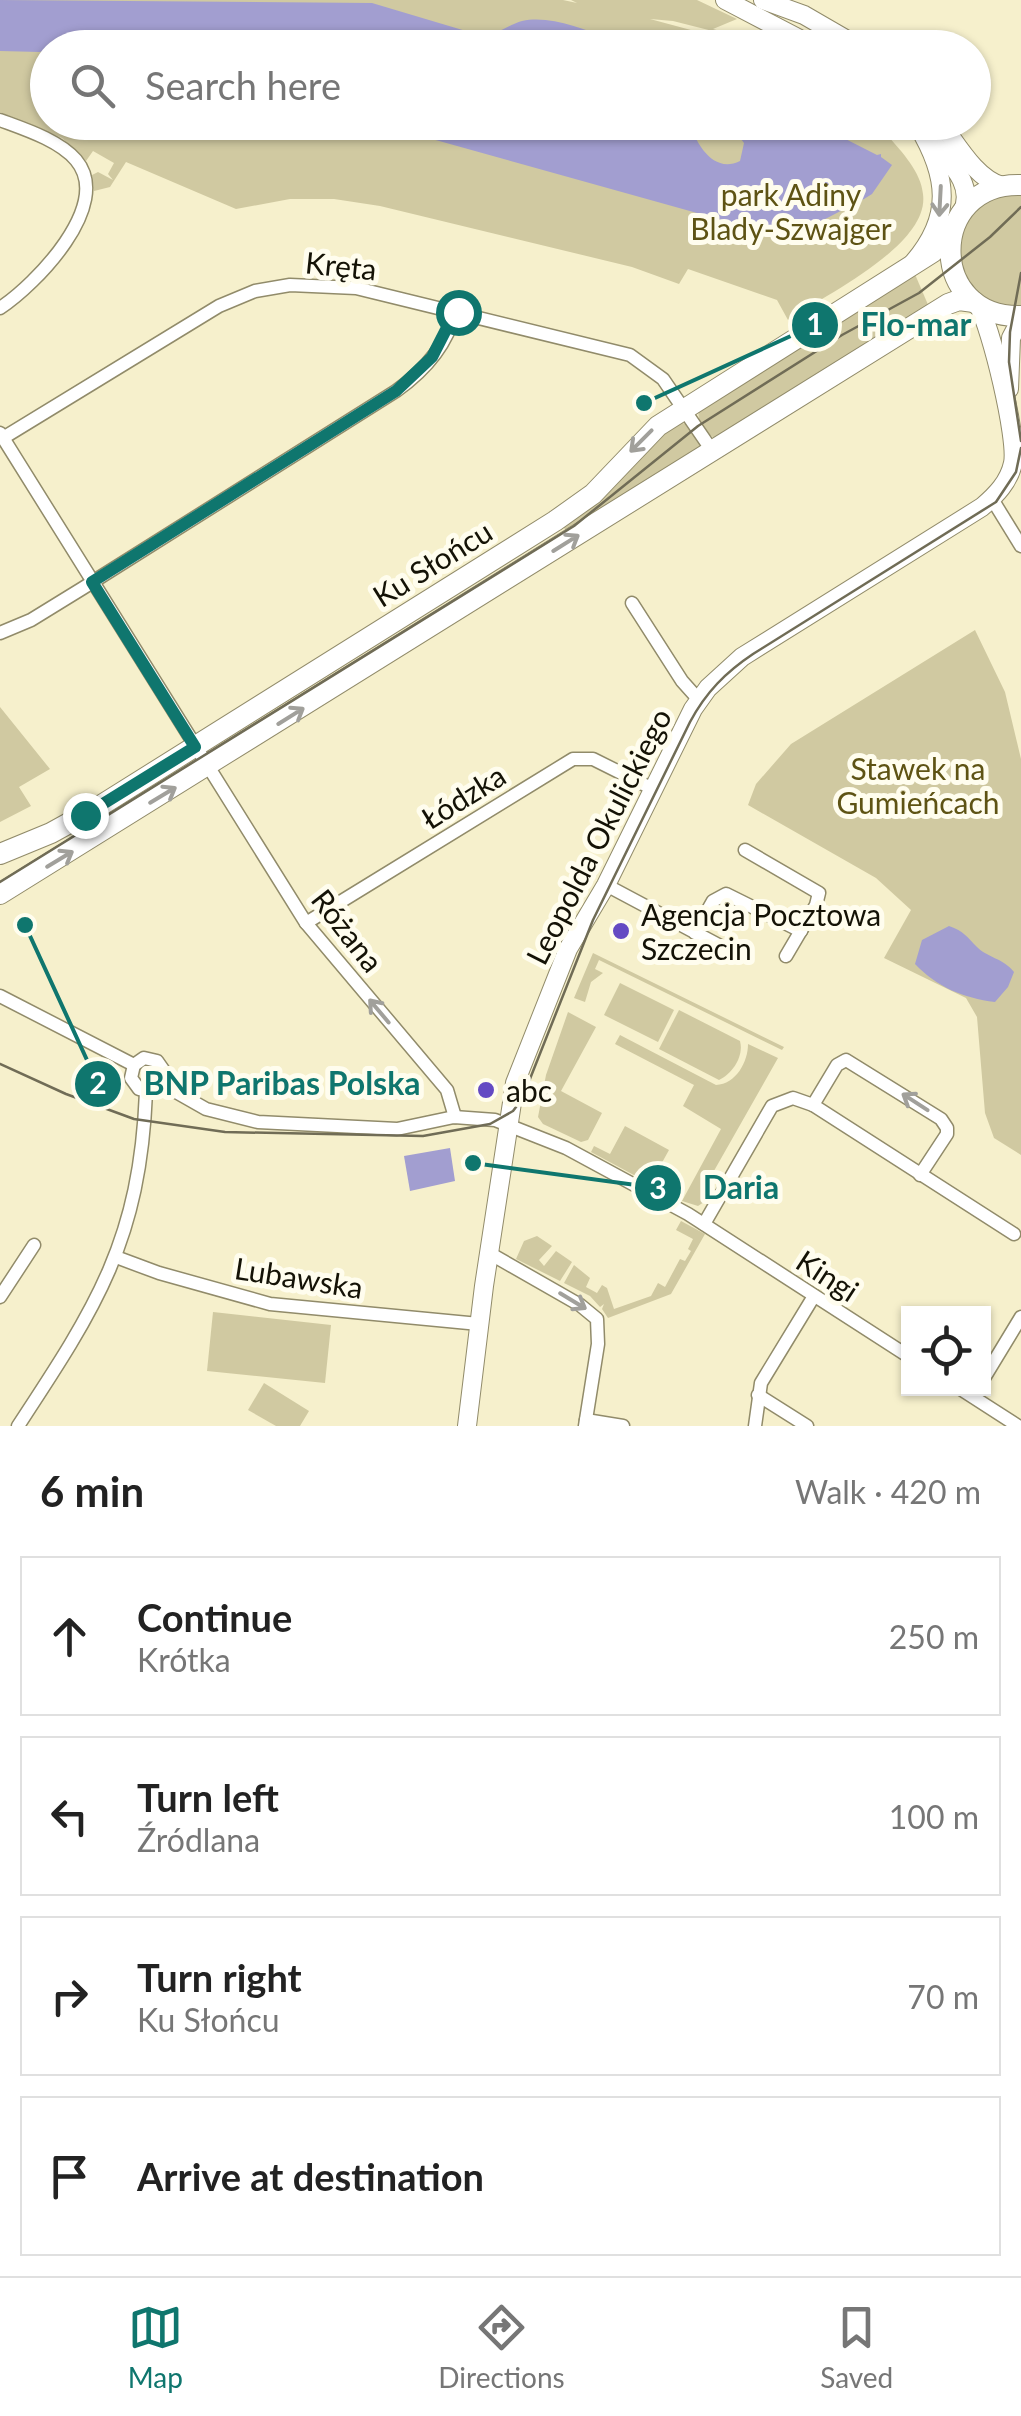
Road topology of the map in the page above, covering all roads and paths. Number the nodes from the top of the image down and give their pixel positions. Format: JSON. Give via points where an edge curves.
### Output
{"nodes":[{"id":1,"x":725,"y":0,"type":"edge"},
{"id":2,"x":764,"y":0,"type":"edge"},
{"id":3,"x":782,"y":30,"type":"edge"},
{"id":4,"x":829,"y":30,"type":"edge"},
{"id":5,"x":0,"y":120,"type":"edge"},
{"id":6,"x":30,"y":135,"type":"edge"},
{"id":7,"x":41,"y":140,"type":"edge"},
{"id":8,"x":924,"y":140,"type":"edge"},
{"id":9,"x":929,"y":140,"type":"edge"},
{"id":10,"x":954,"y":140,"type":"edge"},
{"id":11,"x":1014,"y":184,"type":"edge"},
{"id":12,"x":958,"y":218,"type":"junction"},
{"id":13,"x":905,"y":270,"type":"junction"},
{"id":14,"x":976,"y":303,"type":"junction"},
{"id":15,"x":0,"y":308,"type":"edge"},
{"id":16,"x":455,"y":312,"type":"junction"},
{"id":17,"x":1021,"y":317,"type":"edge"},
{"id":18,"x":684,"y":408,"type":"junction"},
{"id":19,"x":1010,"y":424,"type":"junction"},
{"id":20,"x":1,"y":436,"type":"edge"},
{"id":21,"x":712,"y":452,"type":"junction"},
{"id":22,"x":992,"y":499,"type":"junction"},
{"id":23,"x":1021,"y":546,"type":"edge"},
{"id":24,"x":92,"y":582,"type":"junction"},
{"id":25,"x":632,"y":603,"type":"dead end"},
{"id":26,"x":0,"y":634,"type":"edge"},
{"id":27,"x":699,"y":700,"type":"junction"},
{"id":28,"x":195,"y":747,"type":"junction"},
{"id":29,"x":208,"y":767,"type":"junction"},
{"id":30,"x":653,"y":789,"type":"junction"},
{"id":31,"x":744,"y":850,"type":"dead end"},
{"id":32,"x":0,"y":854,"type":"edge"},
{"id":33,"x":606,"y":886,"type":"junction"},
{"id":34,"x":0,"y":894,"type":"edge"},
{"id":35,"x":306,"y":923,"type":"junction"},
{"id":36,"x":800,"y":931,"type":"junction"},
{"id":37,"x":695,"y":932,"type":"junction"},
{"id":38,"x":728,"y":950,"type":"dead end"},
{"id":39,"x":786,"y":956,"type":"dead end"},
{"id":40,"x":0,"y":996,"type":"edge"},
{"id":41,"x":134,"y":1065,"type":"junction"},
{"id":42,"x":162,"y":1084,"type":"junction"},
{"id":43,"x":146,"y":1092,"type":"junction"},
{"id":44,"x":812,"y":1105,"type":"junction"},
{"id":45,"x":455,"y":1117,"type":"junction"},
{"id":46,"x":508,"y":1125,"type":"junction"},
{"id":47,"x":920,"y":1175,"type":"junction"},
{"id":48,"x":704,"y":1224,"type":"junction"},
{"id":49,"x":1014,"y":1234,"type":"dead end"},
{"id":50,"x":34,"y":1245,"type":"dead end"},
{"id":51,"x":489,"y":1252,"type":"junction"},
{"id":52,"x":116,"y":1257,"type":"junction"},
{"id":53,"x":0,"y":1296,"type":"edge"},
{"id":54,"x":814,"y":1296,"type":"junction"},
{"id":55,"x":1021,"y":1317,"type":"edge"},
{"id":56,"x":478,"y":1324,"type":"junction"},
{"id":57,"x":901,"y":1352,"type":"edge"},
{"id":58,"x":991,"y":1366,"type":"edge"},
{"id":59,"x":758,"y":1395,"type":"junction"},
{"id":60,"x":979,"y":1396,"type":"edge"},
{"id":61,"x":585,"y":1423,"type":"edge"},
{"id":62,"x":18,"y":1426,"type":"edge"},
{"id":63,"x":467,"y":1426,"type":"edge"},
{"id":64,"x":624,"y":1426,"type":"edge"},
{"id":65,"x":755,"y":1426,"type":"edge"},
{"id":66,"x":807,"y":1426,"type":"edge"},
{"id":67,"x":1018,"y":1426,"type":"edge"}],
"edges":[{"from":1,"to":3,"type":"street"},
{"from":2,"to":4,"type":"street"},
{"from":5,"to":6,"type":"street"},
{"from":7,"to":15,"type":"street","via":[[68,153],[83,172],[86,193],[77,223],[40,275]]},
{"from":8,"to":13,"type":"street","one_way":true,"via":[[938,168],[942,206],[930,240]]},
{"from":9,"to":12,"type":"street","via":[[962,180],[967,195]]},
{"from":10,"to":11,"type":"street","via":[[990,182]]},
{"from":11,"to":12,"type":"main road","name":"Ku Słońcu","via":[[976,198]]},
{"from":12,"to":13,"type":"main road","name":"Ku Słońcu","via":[[939,248]]},
{"from":12,"to":14,"type":"main road","via":[[952,268]]},
{"from":13,"to":18,"type":"main road","name":"Ku Słońcu"},
{"from":14,"to":17,"type":"main road"},
{"from":14,"to":19,"type":"street","via":[[990,334]]},
{"from":14,"to":21,"type":"main road","name":"Ku Słońcu","via":[[948,304]]},
{"from":16,"to":18,"type":"street","name":"Kręta","via":[[630,355],[663,379]]},
{"from":16,"to":20,"type":"street","name":"Kręta","via":[[340,286],[264,289],[204,314]]},
{"from":16,"to":24,"type":"street","via":[[439,348],[409,382]]},
{"from":17,"to":19,"type":"street","via":[[1011,342]]},
{"from":18,"to":21,"type":"street"},
{"from":18,"to":28,"type":"main road","name":"Ku Słońcu","one_way":true,"via":[[648,434],[581,504]]},
{"from":19,"to":22,"type":"street","via":[[1012,464]]},
{"from":20,"to":24,"type":"street"},
{"from":29,"to":21,"type":"main road","name":"Ku Słońcu","one_way":true},
{"from":22,"to":23,"type":"street"},
{"from":22,"to":27,"type":"street","name":"Leopolda Okulickiego","via":[[742,658]]},
{"from":24,"to":26,"type":"street"},
{"from":24,"to":28,"type":"street"},
{"from":25,"to":27,"type":"street"},
{"from":27,"to":30,"type":"street","name":"Leopolda Okulickiego"},
{"from":28,"to":29,"type":"street"},
{"from":28,"to":32,"type":"main road","name":"Ku Słońcu","via":[[65,826]]},
{"from":34,"to":29,"type":"main road","name":"Ku Słońcu","one_way":true},
{"from":29,"to":35,"type":"street","name":"Różana"},
{"from":30,"to":33,"type":"street","name":"Leopolda Okulickiego"},
{"from":30,"to":35,"type":"street","name":"Łódzka","via":[[593,759],[572,759]]},
{"from":31,"to":36,"type":"street","via":[[818,893]]},
{"from":33,"to":37,"type":"street"},
{"from":33,"to":46,"type":"street","name":"Leopolda Okulickiego","via":[[556,976],[515,1082]]},
{"from":45,"to":35,"type":"street","name":"Różana","one_way":true,"via":[[445,1088]]},
{"from":36,"to":37,"type":"street","via":[[726,894],[712,901]]},
{"from":36,"to":39,"type":"street"},
{"from":37,"to":38,"type":"street"},
{"from":40,"to":41,"type":"street"},
{"from":41,"to":42,"type":"street","via":[[144,1058],[157,1061]]},
{"from":41,"to":43,"type":"street","via":[[133,1084]]},
{"from":42,"to":43,"type":"street"},
{"from":42,"to":45,"type":"street","name":"Kingi","via":[[212,1111],[255,1122],[399,1128]]},
{"from":43,"to":52,"type":"street","via":[[138,1180]]},
{"from":44,"to":47,"type":"street"},
{"from":47,"to":44,"type":"street","one_way":true,"via":[[946,1134],[940,1119],[846,1060]]},
{"from":44,"to":48,"type":"street","via":[[793,1098],[772,1106]]},
{"from":45,"to":46,"type":"street","name":"Kingi","via":[[483,1116]]},
{"from":46,"to":48,"type":"street","name":"Kingi","via":[[566,1148]]},
{"from":46,"to":51,"type":"street","name":"Leopolda Okulickiego"},
{"from":47,"to":49,"type":"street"},
{"from":48,"to":54,"type":"street","name":"Kingi"},
{"from":50,"to":53,"type":"street"},
{"from":51,"to":56,"type":"street","name":"Leopolda Okulickiego"},
{"from":51,"to":61,"type":"street","one_way":true,"via":[[597,1319]]},
{"from":52,"to":56,"type":"street","name":"Lubawska","via":[[270,1304]]},
{"from":52,"to":62,"type":"street","via":[[77,1336]]},
{"from":54,"to":57,"type":"street","name":"Kingi"},
{"from":54,"to":59,"type":"street"},
{"from":55,"to":58,"type":"street"},
{"from":56,"to":63,"type":"street","name":"Leopolda Okulickiego"},
{"from":59,"to":65,"type":"street"},
{"from":59,"to":66,"type":"street"},
{"from":60,"to":67,"type":"street"},
{"from":61,"to":64,"type":"street"}]}
